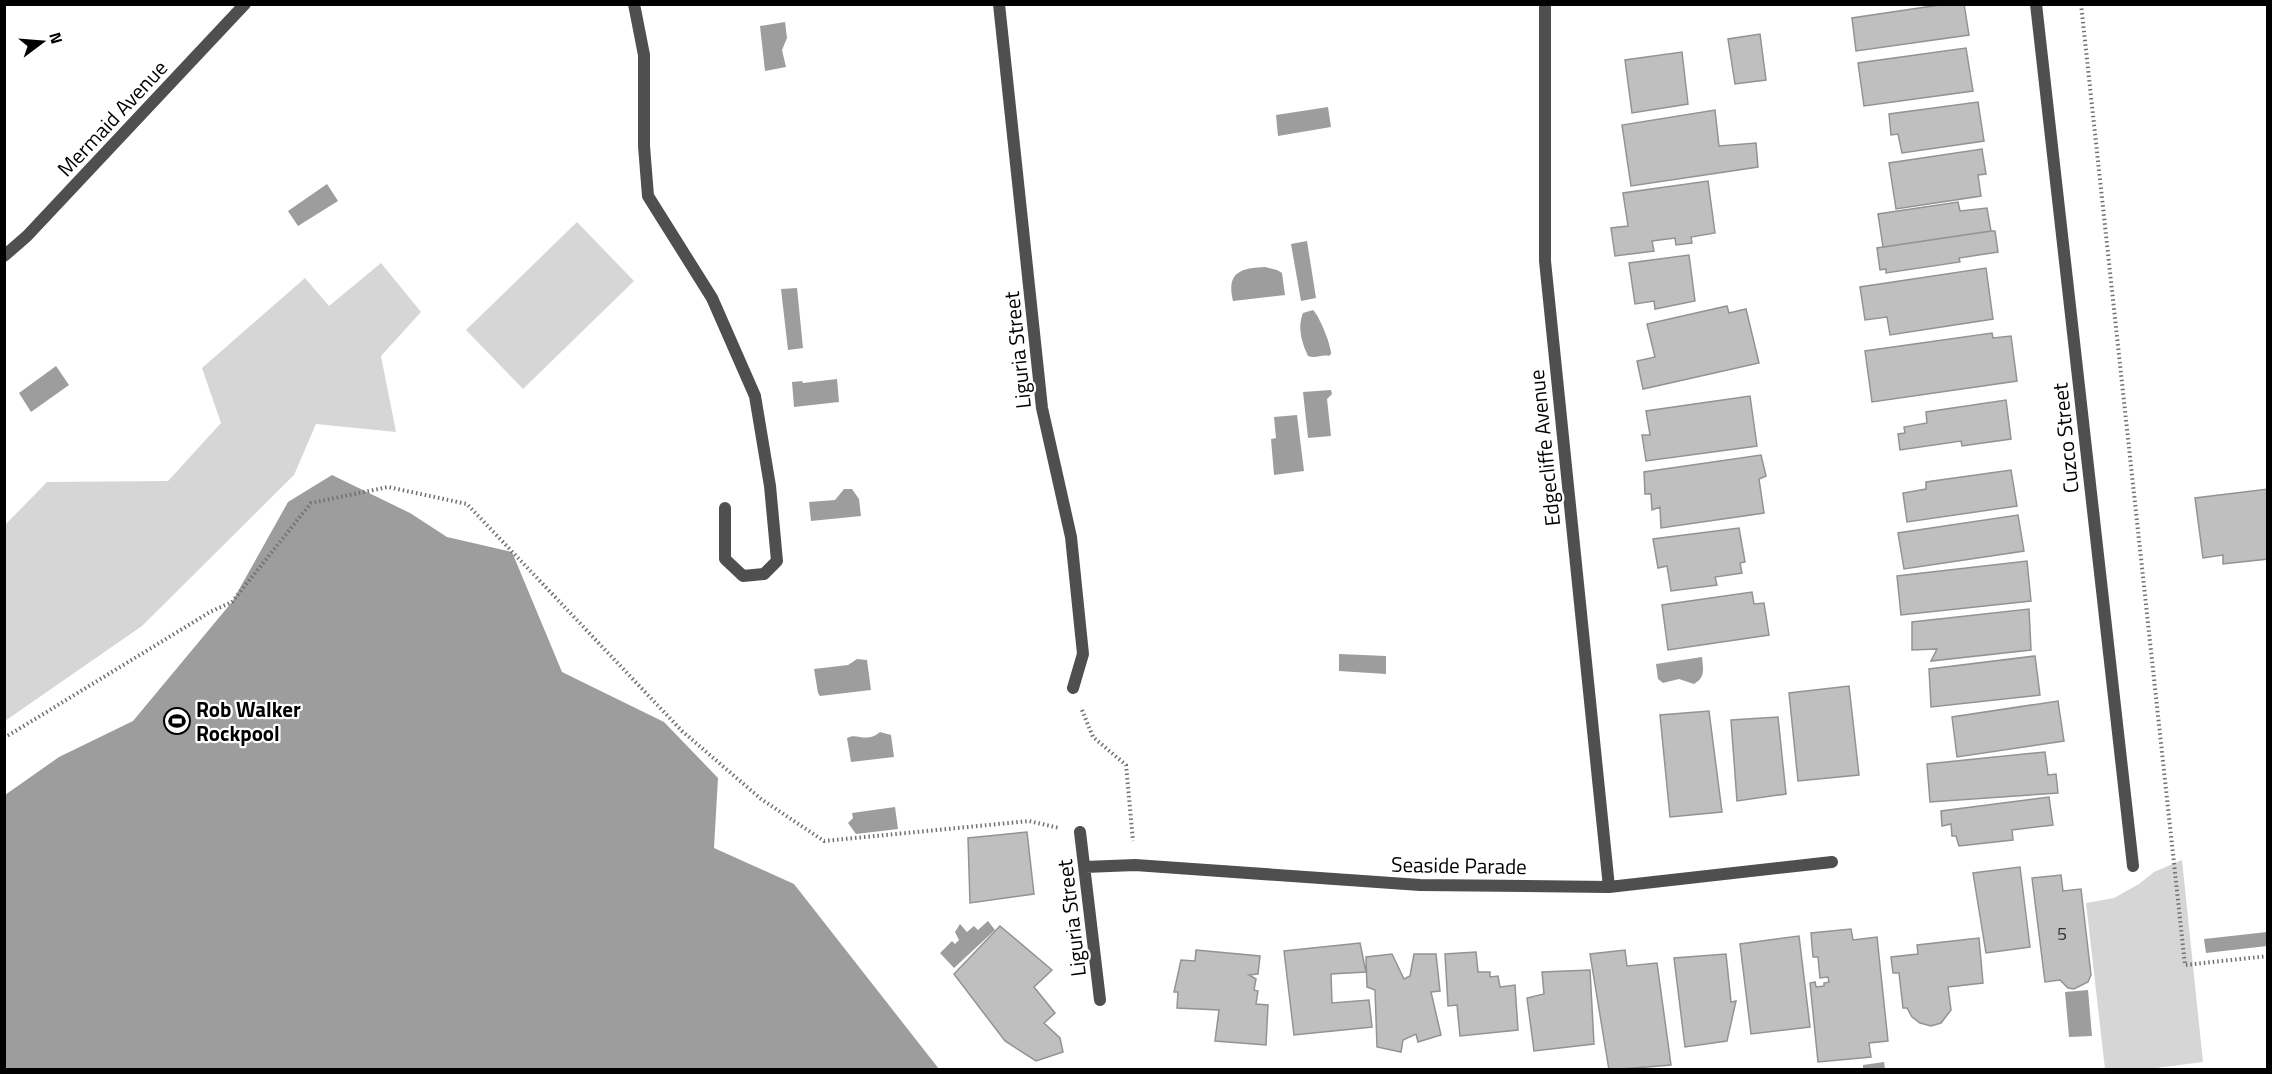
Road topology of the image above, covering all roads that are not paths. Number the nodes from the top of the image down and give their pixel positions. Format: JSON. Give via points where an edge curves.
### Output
{"nodes":[{"id":1,"x":245,"y":4,"type":"edge"},
{"id":2,"x":634,"y":4,"type":"edge"},
{"id":3,"x":999,"y":4,"type":"edge"},
{"id":4,"x":1545,"y":4,"type":"edge"},
{"id":5,"x":2036,"y":4,"type":"edge"},
{"id":6,"x":4,"y":256,"type":"edge"},
{"id":7,"x":725,"y":508,"type":"dead end"},
{"id":8,"x":1073,"y":688,"type":"road end"},
{"id":9,"x":1080,"y":832,"type":"dead end"},
{"id":10,"x":1832,"y":862,"type":"dead end"},
{"id":11,"x":2133,"y":866,"type":"dead end"},
{"id":12,"x":1085,"y":867,"type":"junction"},
{"id":13,"x":1609,"y":887,"type":"junction"},
{"id":14,"x":1100,"y":1000,"type":"dead end"}],
"edges":[{"from":1,"to":6,"type":"street","name":"Mermaid Avenue"},
{"from":2,"to":7,"type":"street","via":[[644,55],[648,196],[712,298],[755,396],[777,561],[764,574],[743,576],[725,559]]},
{"from":3,"to":8,"type":"street","name":"Liguria Street","via":[[1042,408],[1071,537],[1083,654]]},
{"from":4,"to":13,"type":"street","name":"Edgecliffe Avenue","via":[[1545,261]]},
{"from":5,"to":11,"type":"street","name":"Cuzco Street"},
{"from":9,"to":12,"type":"street","name":"Liguria Street"},
{"from":10,"to":13,"type":"street","name":"Seaside Parade"},
{"from":12,"to":13,"type":"street","name":"Seaside Parade","via":[[1135,865],[1420,885]]},
{"from":12,"to":14,"type":"street","name":"Liguria Street"}]}
